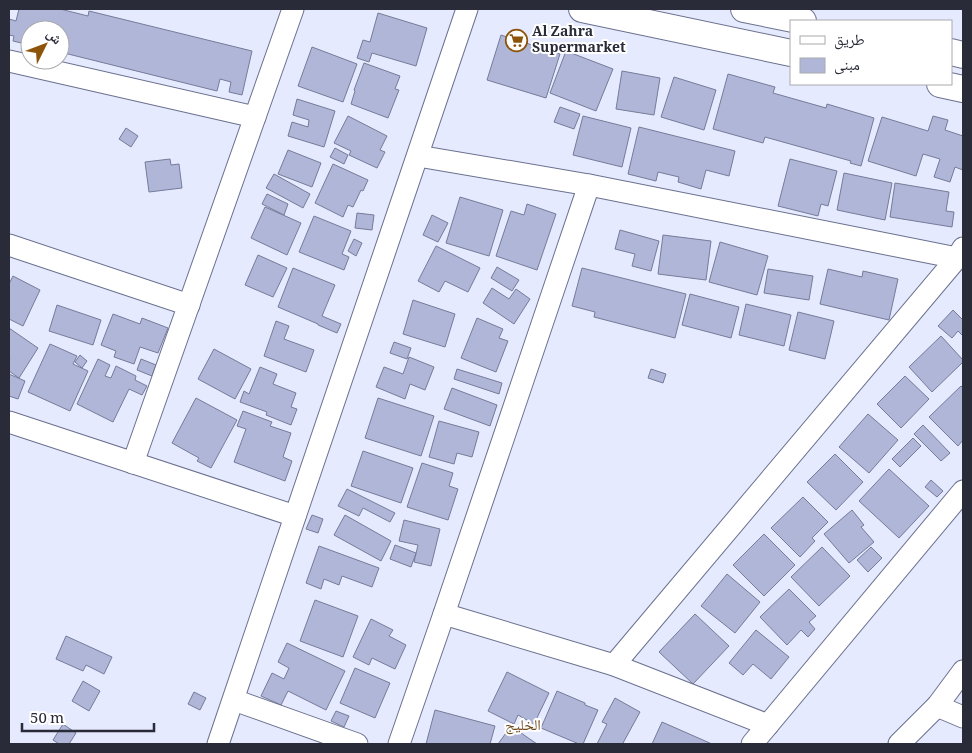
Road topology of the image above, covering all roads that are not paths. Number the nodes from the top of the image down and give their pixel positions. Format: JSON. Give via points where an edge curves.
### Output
{"nodes":[{"id":1,"x":293,"y":9,"type":"edge"},
{"id":2,"x":467,"y":9,"type":"edge"},
{"id":3,"x":582,"y":9,"type":"edge"},
{"id":4,"x":744,"y":9,"type":"edge"},
{"id":5,"x":798,"y":20,"type":"edge"},
{"id":6,"x":790,"y":52,"type":"edge"},
{"id":7,"x":9,"y":61,"type":"edge"},
{"id":8,"x":945,"y":85,"type":"edge"},
{"id":9,"x":963,"y":89,"type":"edge"},
{"id":10,"x":255,"y":118,"type":"junction"},
{"id":11,"x":418,"y":156,"type":"junction"},
{"id":12,"x":589,"y":185,"type":"junction"},
{"id":13,"x":9,"y":245,"type":"edge"},
{"id":14,"x":960,"y":253,"type":"edge"},
{"id":15,"x":189,"y":306,"type":"junction"},
{"id":16,"x":9,"y":422,"type":"edge"},
{"id":17,"x":133,"y":463,"type":"junction"},
{"id":18,"x":963,"y":491,"type":"edge"},
{"id":19,"x":295,"y":516,"type":"junction"},
{"id":20,"x":444,"y":614,"type":"junction"},
{"id":21,"x":614,"y":665,"type":"junction"},
{"id":22,"x":963,"y":671,"type":"edge"},
{"id":23,"x":234,"y":700,"type":"junction"},
{"id":24,"x":937,"y":706,"type":"junction"},
{"id":25,"x":963,"y":718,"type":"edge"},
{"id":26,"x":768,"y":726,"type":"junction"},
{"id":27,"x":218,"y":744,"type":"edge"},
{"id":28,"x":357,"y":744,"type":"edge"},
{"id":29,"x":399,"y":744,"type":"edge"},
{"id":30,"x":752,"y":744,"type":"edge"},
{"id":31,"x":899,"y":744,"type":"edge"}],
"edges":[{"from":1,"to":10,"type":"street"},
{"from":2,"to":11,"type":"street"},
{"from":3,"to":6,"type":"street"},
{"from":4,"to":5,"type":"street"},
{"from":7,"to":10,"type":"street"},
{"from":8,"to":9,"type":"street"},
{"from":10,"to":15,"type":"street"},
{"from":11,"to":12,"type":"street"},
{"from":11,"to":19,"type":"street"},
{"from":12,"to":14,"type":"street"},
{"from":12,"to":20,"type":"street"},
{"from":13,"to":15,"type":"street"},
{"from":14,"to":21,"type":"street"},
{"from":15,"to":17,"type":"street"},
{"from":16,"to":17,"type":"street"},
{"from":17,"to":19,"type":"street"},
{"from":18,"to":26,"type":"street"},
{"from":19,"to":23,"type":"street"},
{"from":20,"to":21,"type":"street"},
{"from":20,"to":29,"type":"street"},
{"from":21,"to":26,"type":"street"},
{"from":22,"to":24,"type":"street"},
{"from":23,"to":27,"type":"street"},
{"from":23,"to":28,"type":"street"},
{"from":24,"to":25,"type":"street"},
{"from":24,"to":31,"type":"street"},
{"from":26,"to":30,"type":"street"}]}
